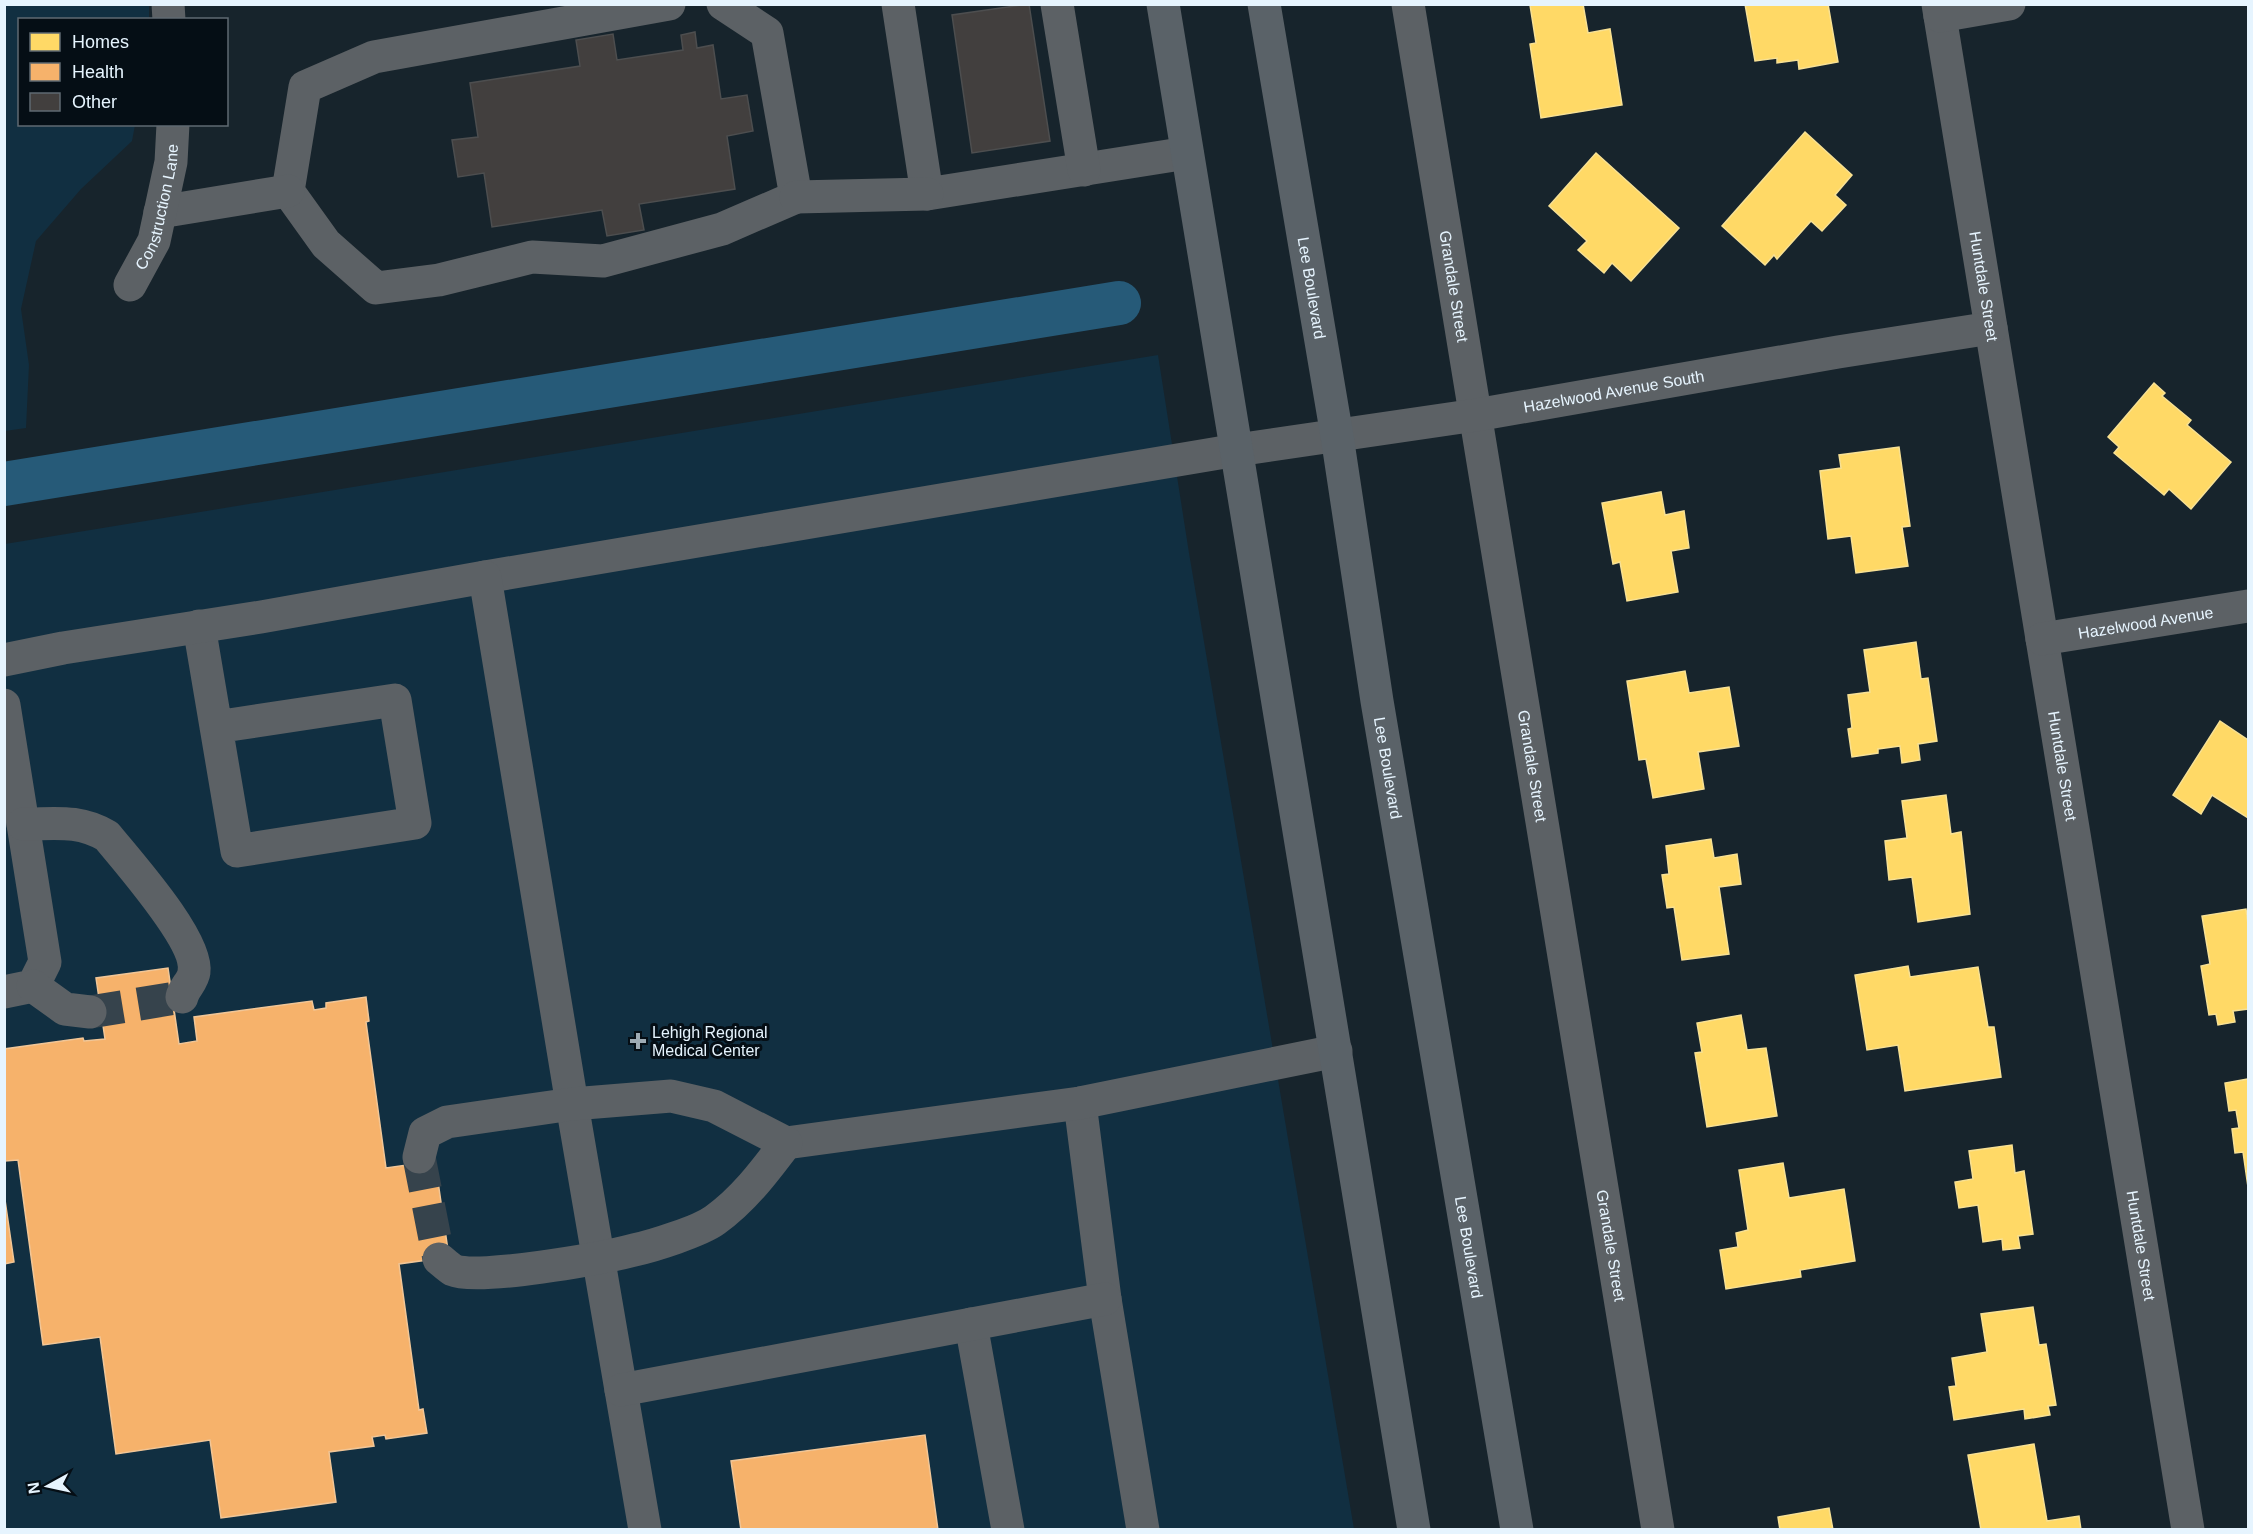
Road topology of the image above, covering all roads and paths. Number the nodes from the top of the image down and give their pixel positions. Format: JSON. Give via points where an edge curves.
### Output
{"nodes":[{"id":1,"x":669,"y":4,"type":"edge"},
{"id":2,"x":723,"y":4,"type":"edge"},
{"id":3,"x":898,"y":4,"type":"edge"},
{"id":4,"x":1057,"y":4,"type":"edge"},
{"id":5,"x":1163,"y":4,"type":"edge"},
{"id":6,"x":1264,"y":4,"type":"edge"},
{"id":7,"x":1408,"y":4,"type":"edge"},
{"id":8,"x":2009,"y":4,"type":"edge"},
{"id":9,"x":1939,"y":10,"type":"edge"},
{"id":10,"x":173,"y":126,"type":"edge"},
{"id":11,"x":1188,"y":153,"type":"junction"},
{"id":12,"x":1084,"y":170,"type":"junction"},
{"id":13,"x":288,"y":191,"type":"junction"},
{"id":14,"x":927,"y":194,"type":"junction"},
{"id":15,"x":796,"y":197,"type":"junction"},
{"id":16,"x":160,"y":212,"type":"junction"},
{"id":17,"x":130,"y":285,"type":"dead end"},
{"id":18,"x":1991,"y":328,"type":"junction"},
{"id":19,"x":1476,"y":415,"type":"junction"},
{"id":20,"x":1338,"y":436,"type":"junction"},
{"id":21,"x":1237,"y":450,"type":"junction"},
{"id":22,"x":485,"y":577,"type":"junction"},
{"id":23,"x":2248,"y":606,"type":"edge"},
{"id":24,"x":200,"y":626,"type":"junction"},
{"id":25,"x":2042,"y":639,"type":"junction"},
{"id":26,"x":4,"y":660,"type":"edge"},
{"id":27,"x":4,"y":705,"type":"edge"},
{"id":28,"x":216,"y":727,"type":"junction"},
{"id":29,"x":23,"y":824,"type":"junction"},
{"id":30,"x":19,"y":989,"type":"edge"},
{"id":31,"x":183,"y":998,"type":"dead end"},
{"id":32,"x":90,"y":1012,"type":"tunnel mouth"},
{"id":33,"x":1335,"y":1051,"type":"junction"},
{"id":34,"x":1080,"y":1103,"type":"junction"},
{"id":35,"x":572,"y":1104,"type":"junction"},
{"id":36,"x":786,"y":1143,"type":"junction"},
{"id":37,"x":418,"y":1157,"type":"tunnel mouth"},
{"id":38,"x":598,"y":1257,"type":"junction"},
{"id":39,"x":439,"y":1259,"type":"dead end"},
{"id":40,"x":1105,"y":1299,"type":"junction"},
{"id":41,"x":970,"y":1324,"type":"junction"},
{"id":42,"x":621,"y":1390,"type":"junction"},
{"id":43,"x":645,"y":1530,"type":"edge"},
{"id":44,"x":1008,"y":1530,"type":"edge"},
{"id":45,"x":1143,"y":1530,"type":"edge"},
{"id":46,"x":1414,"y":1530,"type":"edge"},
{"id":47,"x":1516,"y":1530,"type":"edge"},
{"id":48,"x":1658,"y":1530,"type":"edge"},
{"id":49,"x":2188,"y":1530,"type":"edge"}],
"edges":[{"from":1,"to":13,"type":"street","via":[[374,57],[305,87]]},
{"from":2,"to":15,"type":"street","via":[[767,33]]},
{"from":3,"to":14,"type":"street"},
{"from":4,"to":12,"type":"street"},
{"from":5,"to":11,"type":"main road"},
{"from":6,"to":20,"type":"main road","name":"Lee Boulevard"},
{"from":7,"to":19,"type":"street","name":"Grandale Street"},
{"from":8,"to":9,"type":"street"},
{"from":9,"to":18,"type":"street","name":"Huntdale Street"},
{"from":10,"to":16,"type":"street","name":"Construction Lane","via":[[171,162]]},
{"from":11,"to":12,"type":"street"},
{"from":11,"to":21,"type":"main road"},
{"from":12,"to":14,"type":"street"},
{"from":13,"to":15,"type":"street","via":[[326,244],[376,288],[439,280],[532,257],[603,261],[722,229]]},
{"from":13,"to":16,"type":"street"},
{"from":14,"to":15,"type":"street"},
{"from":16,"to":17,"type":"street","name":"Construction Lane","via":[[154,241]]},
{"from":18,"to":19,"type":"street","name":"Hazelwood Avenue South"},
{"from":18,"to":25,"type":"street","name":"Huntdale Street"},
{"from":19,"to":20,"type":"street","name":"Hazelwood Avenue South"},
{"from":19,"to":48,"type":"street","name":"Grandale Street"},
{"from":20,"to":21,"type":"street","name":"Hazelwood Avenue South"},
{"from":20,"to":47,"type":"main road","name":"Lee Boulevard","via":[[1377,702]]},
{"from":21,"to":22,"type":"street","name":"Hazelwood Avenue South"},
{"from":21,"to":33,"type":"main road"},
{"from":22,"to":24,"type":"street","name":"Hazelwood Avenue South"},
{"from":22,"to":35,"type":"street"},
{"from":23,"to":25,"type":"street","name":"Hazelwood Avenue"},
{"from":24,"to":26,"type":"street","name":"Hazelwood Avenue South"},
{"from":24,"to":28,"type":"street"},
{"from":25,"to":49,"type":"street","name":"Huntdale Street"},
{"from":27,"to":29,"type":"street"},
{"from":28,"to":28,"type":"street","via":[[237,851],[416,823],[395,700]]},
{"from":29,"to":30,"type":"street","via":[[45,962]]},
{"from":29,"to":31,"type":"street","via":[[72,823],[107,836],[182,932],[192,952],[194,973]]},
{"from":30,"to":32,"type":"street","via":[[65,1009]]},
{"from":33,"to":34,"type":"street"},
{"from":33,"to":46,"type":"main road"},
{"from":34,"to":36,"type":"street"},
{"from":34,"to":40,"type":"street"},
{"from":35,"to":36,"type":"street","via":[[671,1095],[714,1106]]},
{"from":35,"to":37,"type":"street","via":[[447,1122],[425,1133]]},
{"from":35,"to":38,"type":"street"},
{"from":36,"to":38,"type":"street","via":[[748,1192],[713,1221],[634,1250]]},
{"from":38,"to":39,"type":"street","via":[[484,1273],[454,1271]]},
{"from":38,"to":42,"type":"street"},
{"from":40,"to":41,"type":"street"},
{"from":40,"to":45,"type":"street"},
{"from":41,"to":42,"type":"street"},
{"from":41,"to":44,"type":"street"},
{"from":42,"to":43,"type":"street"}]}
